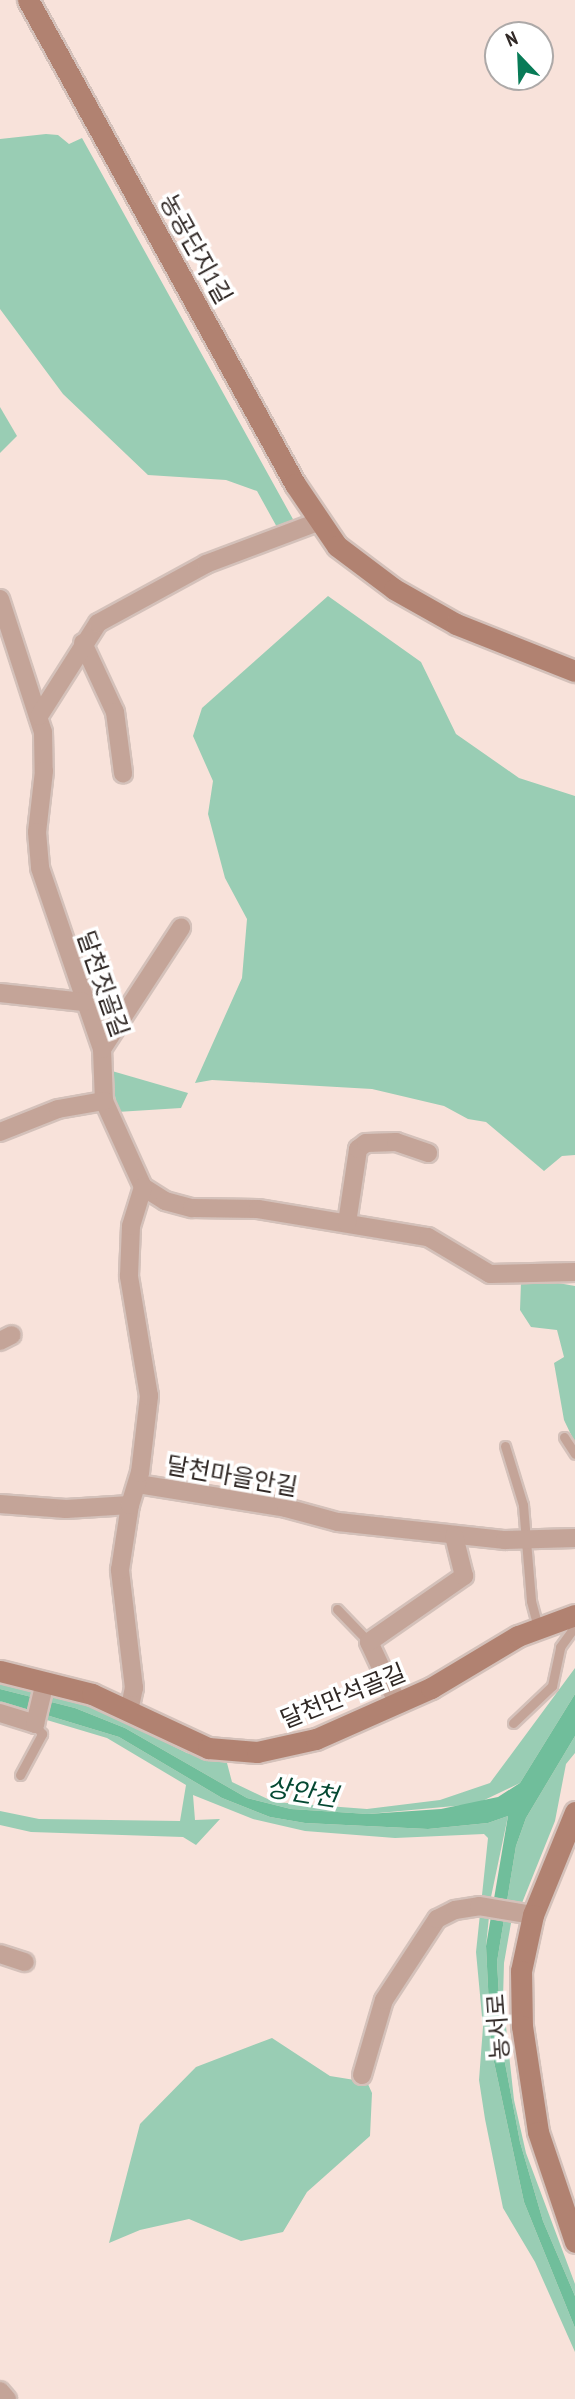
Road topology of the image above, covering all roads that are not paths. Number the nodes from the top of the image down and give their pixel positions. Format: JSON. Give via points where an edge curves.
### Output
{"nodes":[{"id":1,"x":27,"y":0,"type":"edge"},
{"id":2,"x":318,"y":522,"type":"junction"},
{"id":3,"x":0,"y":600,"type":"edge"},
{"id":4,"x":83,"y":643,"type":"junction"},
{"id":5,"x":575,"y":671,"type":"edge"},
{"id":6,"x":39,"y":716,"type":"junction"},
{"id":7,"x":123,"y":773,"type":"dead end"},
{"id":8,"x":181,"y":928,"type":"dead end"},
{"id":9,"x":0,"y":993,"type":"edge"},
{"id":10,"x":84,"y":1002,"type":"junction"},
{"id":11,"x":102,"y":1048,"type":"junction"},
{"id":12,"x":104,"y":1101,"type":"junction"},
{"id":13,"x":0,"y":1132,"type":"edge"},
{"id":14,"x":428,"y":1153,"type":"dead end"},
{"id":15,"x":143,"y":1187,"type":"junction"},
{"id":16,"x":347,"y":1223,"type":"junction"},
{"id":17,"x":575,"y":1272,"type":"edge"},
{"id":18,"x":565,"y":1437,"type":"dead end"},
{"id":19,"x":505,"y":1447,"type":"dead end"},
{"id":20,"x":575,"y":1454,"type":"edge"},
{"id":21,"x":138,"y":1483,"type":"junction"},
{"id":22,"x":0,"y":1504,"type":"edge"},
{"id":23,"x":130,"y":1505,"type":"junction"},
{"id":24,"x":454,"y":1536,"type":"junction"},
{"id":25,"x":575,"y":1538,"type":"edge"},
{"id":26,"x":525,"y":1540,"type":"junction"},
{"id":27,"x":337,"y":1609,"type":"dead end"},
{"id":28,"x":575,"y":1615,"type":"edge"},
{"id":29,"x":575,"y":1626,"type":"edge"},
{"id":30,"x":538,"y":1628,"type":"junction"},
{"id":31,"x":369,"y":1642,"type":"junction"},
{"id":32,"x":0,"y":1671,"type":"edge"},
{"id":33,"x":44,"y":1686,"type":"junction"},
{"id":34,"x":398,"y":1704,"type":"junction"},
{"id":35,"x":129,"y":1711,"type":"junction"},
{"id":36,"x":0,"y":1713,"type":"edge"},
{"id":37,"x":513,"y":1723,"type":"dead end"},
{"id":38,"x":35,"y":1724,"type":"junction"},
{"id":39,"x":20,"y":1775,"type":"dead end"},
{"id":40,"x":575,"y":1812,"type":"edge"},
{"id":41,"x":524,"y":1913,"type":"junction"},
{"id":42,"x":0,"y":1954,"type":"edge"},
{"id":43,"x":24,"y":1962,"type":"dead end"},
{"id":44,"x":362,"y":2075,"type":"dead end"},
{"id":45,"x":575,"y":2242,"type":"edge"},
{"id":46,"x":0,"y":2391,"type":"edge"},
{"id":47,"x":7,"y":2399,"type":"edge"}],
"edges":[{"from":1,"to":2,"type":"street","name":"농공단지1길"},
{"from":2,"to":4,"type":"street","via":[[242,547],[180,576],[98,623]]},
{"from":2,"to":5,"type":"street","name":"농공단지1길","via":[[360,567],[425,607],[487,639]]},
{"from":3,"to":6,"type":"street","name":"달천짓골길"},
{"from":4,"to":6,"type":"street"},
{"from":4,"to":7,"type":"street","via":[[115,712]]},
{"from":6,"to":10,"type":"street","name":"달천짓골길","via":[[45,751],[37,832],[40,868]]},
{"from":8,"to":11,"type":"street"},
{"from":9,"to":10,"type":"street"},
{"from":10,"to":11,"type":"street","name":"달천짓골길"},
{"from":11,"to":12,"type":"street","name":"달천짓골길"},
{"from":12,"to":13,"type":"street","via":[[58,1109]]},
{"from":12,"to":15,"type":"street","name":"달천짓골길"},
{"from":14,"to":16,"type":"street","via":[[396,1142],[366,1143],[358,1149]]},
{"from":15,"to":16,"type":"street","via":[[165,1201],[192,1208],[258,1209]]},
{"from":15,"to":21,"type":"street","name":"달천마을안길","via":[[129,1250],[131,1297],[149,1396]]},
{"from":16,"to":17,"type":"street","via":[[428,1237],[490,1274]]},
{"from":18,"to":20,"type":"lane"},
{"from":19,"to":26,"type":"lane","via":[[523,1505]]},
{"from":21,"to":23,"type":"street"},
{"from":21,"to":24,"type":"street","name":"달천마을안길","via":[[286,1508],[338,1522],[419,1528]]},
{"from":22,"to":23,"type":"street","via":[[66,1509]]},
{"from":23,"to":35,"type":"street","via":[[120,1570],[133,1678]]},
{"from":24,"to":26,"type":"street","name":"달천마을안길"},
{"from":24,"to":31,"type":"street","via":[[464,1576],[426,1598]]},
{"from":25,"to":26,"type":"street","name":"달천마을안길"},
{"from":26,"to":30,"type":"lane"},
{"from":27,"to":31,"type":"lane"},
{"from":28,"to":30,"type":"street","name":"달천만석골길"},
{"from":29,"to":37,"type":"lane","via":[[560,1647],[552,1686]]},
{"from":30,"to":34,"type":"street","name":"달천만석골길"},
{"from":31,"to":34,"type":"street"},
{"from":32,"to":33,"type":"street","name":"달천만석골길"},
{"from":33,"to":35,"type":"street","name":"달천만석골길","via":[[92,1694]]},
{"from":33,"to":38,"type":"street"},
{"from":34,"to":35,"type":"street","name":"달천만석골길","via":[[316,1739],[257,1752],[208,1748]]},
{"from":36,"to":38,"type":"street"},
{"from":38,"to":39,"type":"lane","via":[[42,1734]]},
{"from":40,"to":41,"type":"street","name":"농서로"},
{"from":41,"to":44,"type":"street","via":[[479,1906],[445,1914],[421,1939],[373,2024]]},
{"from":41,"to":45,"type":"street","name":"농서로","via":[[521,1972],[528,2078],[549,2173]]},
{"from":42,"to":43,"type":"street"},
{"from":46,"to":47,"type":"street"}]}
